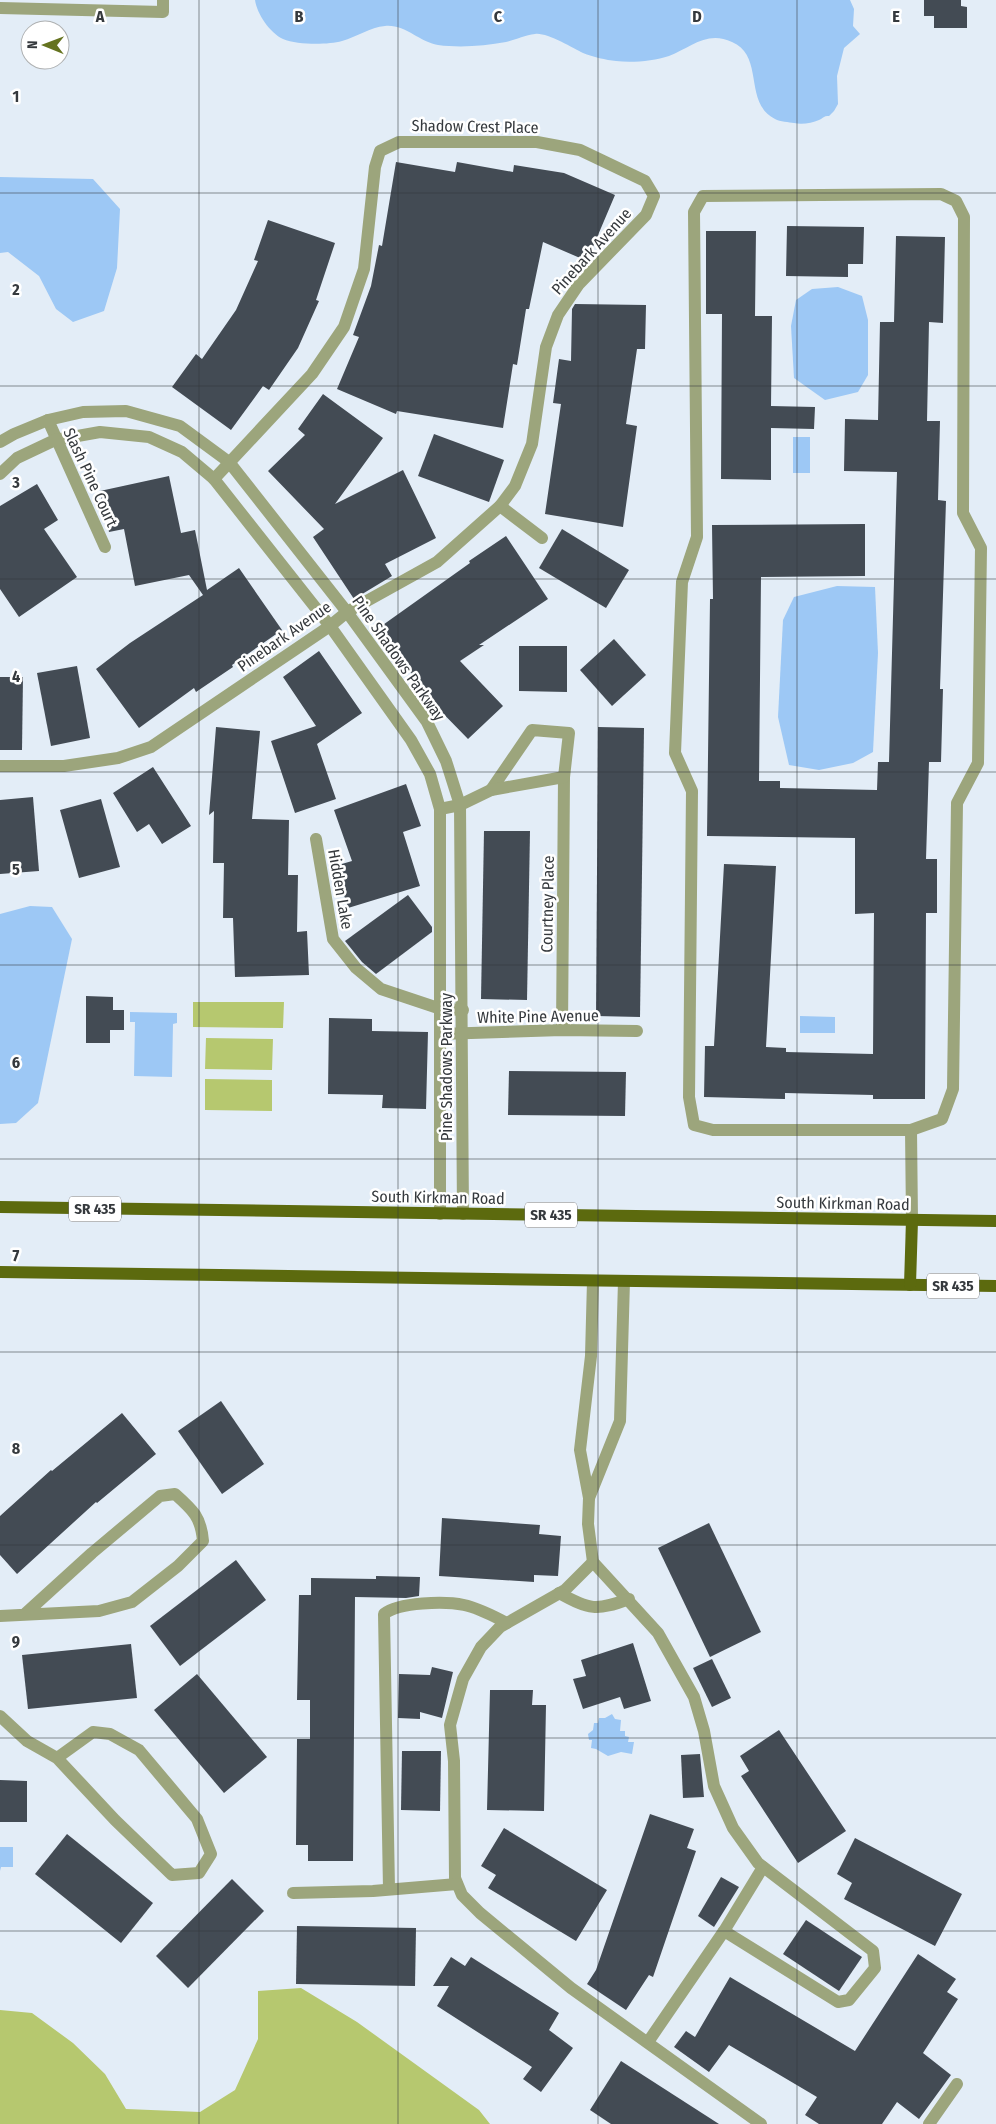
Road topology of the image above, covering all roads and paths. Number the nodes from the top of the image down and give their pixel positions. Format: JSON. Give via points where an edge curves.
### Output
{"nodes":[{"id":1,"x":163,"y":0,"type":"edge"},
{"id":2,"x":0,"y":8,"type":"edge"},
{"id":3,"x":645,"y":181,"type":"joint"},
{"id":4,"x":48,"y":420,"type":"junction"},
{"id":5,"x":55,"y":440,"type":"junction"},
{"id":6,"x":0,"y":442,"type":"edge"},
{"id":7,"x":229,"y":462,"type":"junction"},
{"id":8,"x":0,"y":474,"type":"edge"},
{"id":9,"x":214,"y":479,"type":"junction"},
{"id":10,"x":500,"y":506,"type":"junction"},
{"id":11,"x":542,"y":538,"type":"dead end"},
{"id":12,"x":105,"y":548,"type":"dead end"},
{"id":13,"x":347,"y":612,"type":"junction"},
{"id":14,"x":330,"y":626,"type":"junction"},
{"id":15,"x":0,"y":766,"type":"edge"},
{"id":16,"x":564,"y":778,"type":"junction"},
{"id":17,"x":491,"y":790,"type":"junction"},
{"id":18,"x":460,"y":804,"type":"junction"},
{"id":19,"x":440,"y":810,"type":"junction"},
{"id":20,"x":316,"y":839,"type":"dead end"},
{"id":21,"x":441,"y":1010,"type":"junction"},
{"id":22,"x":463,"y":1010,"type":"junction"},
{"id":23,"x":562,"y":1030,"type":"junction"},
{"id":24,"x":637,"y":1031,"type":"dead end"},
{"id":25,"x":440,"y":1034,"type":"junction"},
{"id":26,"x":463,"y":1034,"type":"junction"},
{"id":27,"x":911,"y":1130,"type":"junction"},
{"id":28,"x":0,"y":1207,"type":"edge"},
{"id":29,"x":440,"y":1214,"type":"junction"},
{"id":30,"x":462,"y":1214,"type":"junction"},
{"id":31,"x":912,"y":1220,"type":"junction"},
{"id":32,"x":996,"y":1221,"type":"edge"},
{"id":33,"x":0,"y":1272,"type":"edge"},
{"id":34,"x":593,"y":1281,"type":"junction"},
{"id":35,"x":624,"y":1281,"type":"junction"},
{"id":36,"x":910,"y":1285,"type":"junction"},
{"id":37,"x":996,"y":1286,"type":"edge"},
{"id":38,"x":589,"y":1498,"type":"junction"},
{"id":39,"x":593,"y":1562,"type":"junction"},
{"id":40,"x":559,"y":1593,"type":"junction"},
{"id":41,"x":629,"y":1599,"type":"junction"},
{"id":42,"x":26,"y":1613,"type":"junction"},
{"id":43,"x":0,"y":1616,"type":"edge"},
{"id":44,"x":507,"y":1623,"type":"junction"},
{"id":45,"x":0,"y":1716,"type":"edge"},
{"id":46,"x":57,"y":1758,"type":"junction"},
{"id":47,"x":763,"y":1867,"type":"junction"},
{"id":48,"x":457,"y":1884,"type":"junction"},
{"id":49,"x":389,"y":1890,"type":"junction"},
{"id":50,"x":293,"y":1893,"type":"dead end"},
{"id":51,"x":724,"y":1930,"type":"junction"},
{"id":52,"x":648,"y":2042,"type":"junction"},
{"id":53,"x":958,"y":2084,"type":"dead end"},
{"id":54,"x":761,"y":2124,"type":"edge"},
{"id":55,"x":929,"y":2124,"type":"edge"}],
"edges":[{"from":1,"to":2,"type":"street","via":[[163,12]]},
{"from":3,"to":7,"type":"street","name":"Shadow Crest Place","via":[[580,150],[537,142],[399,142],[380,151],[375,167],[364,269],[344,327],[312,374]]},
{"from":3,"to":10,"type":"street","name":"Pinebark Avenue","via":[[654,196],[646,215],[579,284],[558,315],[546,348],[532,444],[515,486]]},
{"from":4,"to":5,"type":"street","name":"Slash Pine Court"},
{"from":4,"to":6,"type":"street","name":"Pine Shadows Parkway"},
{"from":4,"to":7,"type":"street","name":"Pine Shadows Parkway","via":[[83,412],[126,411],[180,426]]},
{"from":5,"to":8,"type":"street","name":"Pine Shadows Parkway","via":[[17,458]]},
{"from":5,"to":9,"type":"street","name":"Pine Shadows Parkway","via":[[100,432],[149,437],[182,452]]},
{"from":5,"to":12,"type":"street","name":"Slash Pine Court"},
{"from":7,"to":9,"type":"street","name":"Shadow Crest Place"},
{"from":7,"to":13,"type":"street","name":"Pine Shadows Parkway"},
{"from":9,"to":14,"type":"street","name":"Pine Shadows Parkway"},
{"from":10,"to":11,"type":"street"},
{"from":10,"to":13,"type":"street","name":"Pinebark Avenue","via":[[436,562]]},
{"from":13,"to":14,"type":"street","name":"Pinebark Avenue"},
{"from":13,"to":18,"type":"street","name":"Pine Shadows Parkway","via":[[427,722],[446,761]]},
{"from":14,"to":15,"type":"street","name":"Pinebark Avenue","via":[[151,747],[118,758],[64,766]]},
{"from":14,"to":19,"type":"street","name":"Pine Shadows Parkway","via":[[411,740],[430,774]]},
{"from":16,"to":17,"type":"street"},
{"from":16,"to":17,"type":"street","name":"Courtney Place","via":[[569,733],[532,730]]},
{"from":16,"to":23,"type":"street","name":"Courtney Place"},
{"from":17,"to":18,"type":"street"},
{"from":18,"to":19,"type":"street"},
{"from":18,"to":22,"type":"street","name":"Pine Shadows Parkway"},
{"from":19,"to":21,"type":"street","name":"Pine Shadows Parkway"},
{"from":20,"to":21,"type":"street","name":"Hidden Lake","via":[[333,939],[356,968],[382,989]]},
{"from":21,"to":22,"type":"street","name":"Hidden Lake"},
{"from":21,"to":25,"type":"street","name":"Pine Shadows Parkway"},
{"from":22,"to":26,"type":"street","name":"Pine Shadows Parkway"},
{"from":23,"to":24,"type":"street","name":"White Pine Avenue"},
{"from":23,"to":26,"type":"street","name":"White Pine Avenue"},
{"from":25,"to":26,"type":"street","name":"White Pine Avenue"},
{"from":25,"to":29,"type":"street","name":"Pine Shadows Parkway"},
{"from":26,"to":30,"type":"street","name":"Pine Shadows Parkway"},
{"from":27,"to":27,"type":"street","via":[[942,1119],[953,1089],[957,802],[978,763],[981,548],[963,513],[964,217],[956,201],[941,194],[703,196],[694,212],[697,537],[682,582],[675,753],[692,791],[689,1097],[694,1125],[712,1130]]},
{"from":27,"to":31,"type":"street"},
{"from":28,"to":29,"type":"main road","name":"South Kirkman Road","number":"SR 435"},
{"from":29,"to":30,"type":"main road","name":"South Kirkman Road","number":"SR 435"},
{"from":30,"to":31,"type":"main road","name":"South Kirkman Road","number":"SR 435"},
{"from":31,"to":32,"type":"main road","name":"South Kirkman Road","number":"SR 435"},
{"from":31,"to":36,"type":"main road"},
{"from":33,"to":34,"type":"main road","number":"SR 435"},
{"from":34,"to":35,"type":"main road","number":"SR 435"},
{"from":34,"to":38,"type":"street","via":[[589,1376],[580,1450]]},
{"from":35,"to":36,"type":"main road","number":"SR 435"},
{"from":35,"to":38,"type":"street","via":[[620,1421]]},
{"from":36,"to":37,"type":"main road","number":"SR 435"},
{"from":38,"to":39,"type":"street","via":[[588,1524]]},
{"from":39,"to":40,"type":"street"},
{"from":39,"to":41,"type":"street"},
{"from":40,"to":41,"type":"street","via":[[591,1608],[607,1607]]},
{"from":40,"to":44,"type":"street"},
{"from":41,"to":47,"type":"street","via":[[658,1633],[694,1697],[714,1786],[733,1828]]},
{"from":42,"to":42,"type":"street","via":[[99,1611],[132,1602],[178,1566],[203,1541],[202,1524],[175,1494],[160,1496]]},
{"from":42,"to":43,"type":"street"},
{"from":44,"to":48,"type":"street","via":[[481,1647],[463,1679],[450,1725]]},
{"from":44,"to":49,"type":"street","via":[[462,1605],[399,1606],[384,1614]]},
{"from":45,"to":46,"type":"street","via":[[27,1741]]},
{"from":46,"to":46,"type":"street","via":[[172,1875],[199,1873],[211,1854],[197,1819],[139,1750],[110,1734],[93,1732]]},
{"from":47,"to":51,"type":"street"},
{"from":47,"to":51,"type":"street","via":[[873,1951],[875,1968],[849,2000],[838,2002]]},
{"from":48,"to":49,"type":"street"},
{"from":48,"to":52,"type":"street","via":[[462,1895],[480,1913],[571,1988]]},
{"from":49,"to":50,"type":"street"},
{"from":51,"to":52,"type":"street"},
{"from":52,"to":54,"type":"street"},
{"from":53,"to":55,"type":"street"}]}
